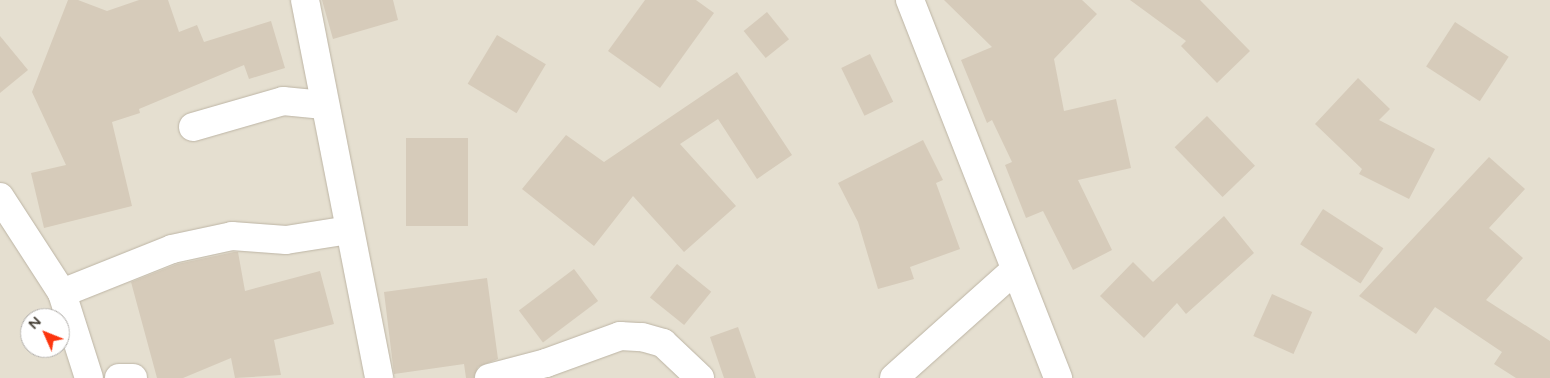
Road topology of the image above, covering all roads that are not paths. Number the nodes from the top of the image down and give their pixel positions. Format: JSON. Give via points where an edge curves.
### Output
{"nodes":[{"id":1,"x":306,"y":0,"type":"edge"},
{"id":2,"x":910,"y":0,"type":"edge"},
{"id":3,"x":324,"y":105,"type":"junction"},
{"id":4,"x":193,"y":127,"type":"dead end"},
{"id":5,"x":0,"y":197,"type":"edge"},
{"id":6,"x":349,"y":230,"type":"junction"},
{"id":7,"x":1015,"y":270,"type":"junction"},
{"id":8,"x":62,"y":293,"type":"junction"},
{"id":9,"x":89,"y":378,"type":"edge"},
{"id":10,"x":119,"y":378,"type":"edge"},
{"id":11,"x":133,"y":378,"type":"edge"},
{"id":12,"x":379,"y":378,"type":"edge"},
{"id":13,"x":489,"y":378,"type":"edge"},
{"id":14,"x":700,"y":378,"type":"edge"},
{"id":15,"x":894,"y":378,"type":"edge"},
{"id":16,"x":1058,"y":378,"type":"edge"}],
"edges":[{"from":1,"to":3,"type":"street"},
{"from":2,"to":7,"type":"street"},
{"from":3,"to":4,"type":"street","via":[[282,101]]},
{"from":3,"to":6,"type":"street"},
{"from":5,"to":8,"type":"street"},
{"from":6,"to":8,"type":"street","via":[[286,240],[232,236],[172,249]]},
{"from":6,"to":12,"type":"street"},
{"from":7,"to":15,"type":"street"},
{"from":7,"to":16,"type":"street"},
{"from":8,"to":9,"type":"street"},
{"from":10,"to":11,"type":"street"},
{"from":13,"to":14,"type":"street","via":[[546,363],[620,336],[642,337],[663,343]]}]}
